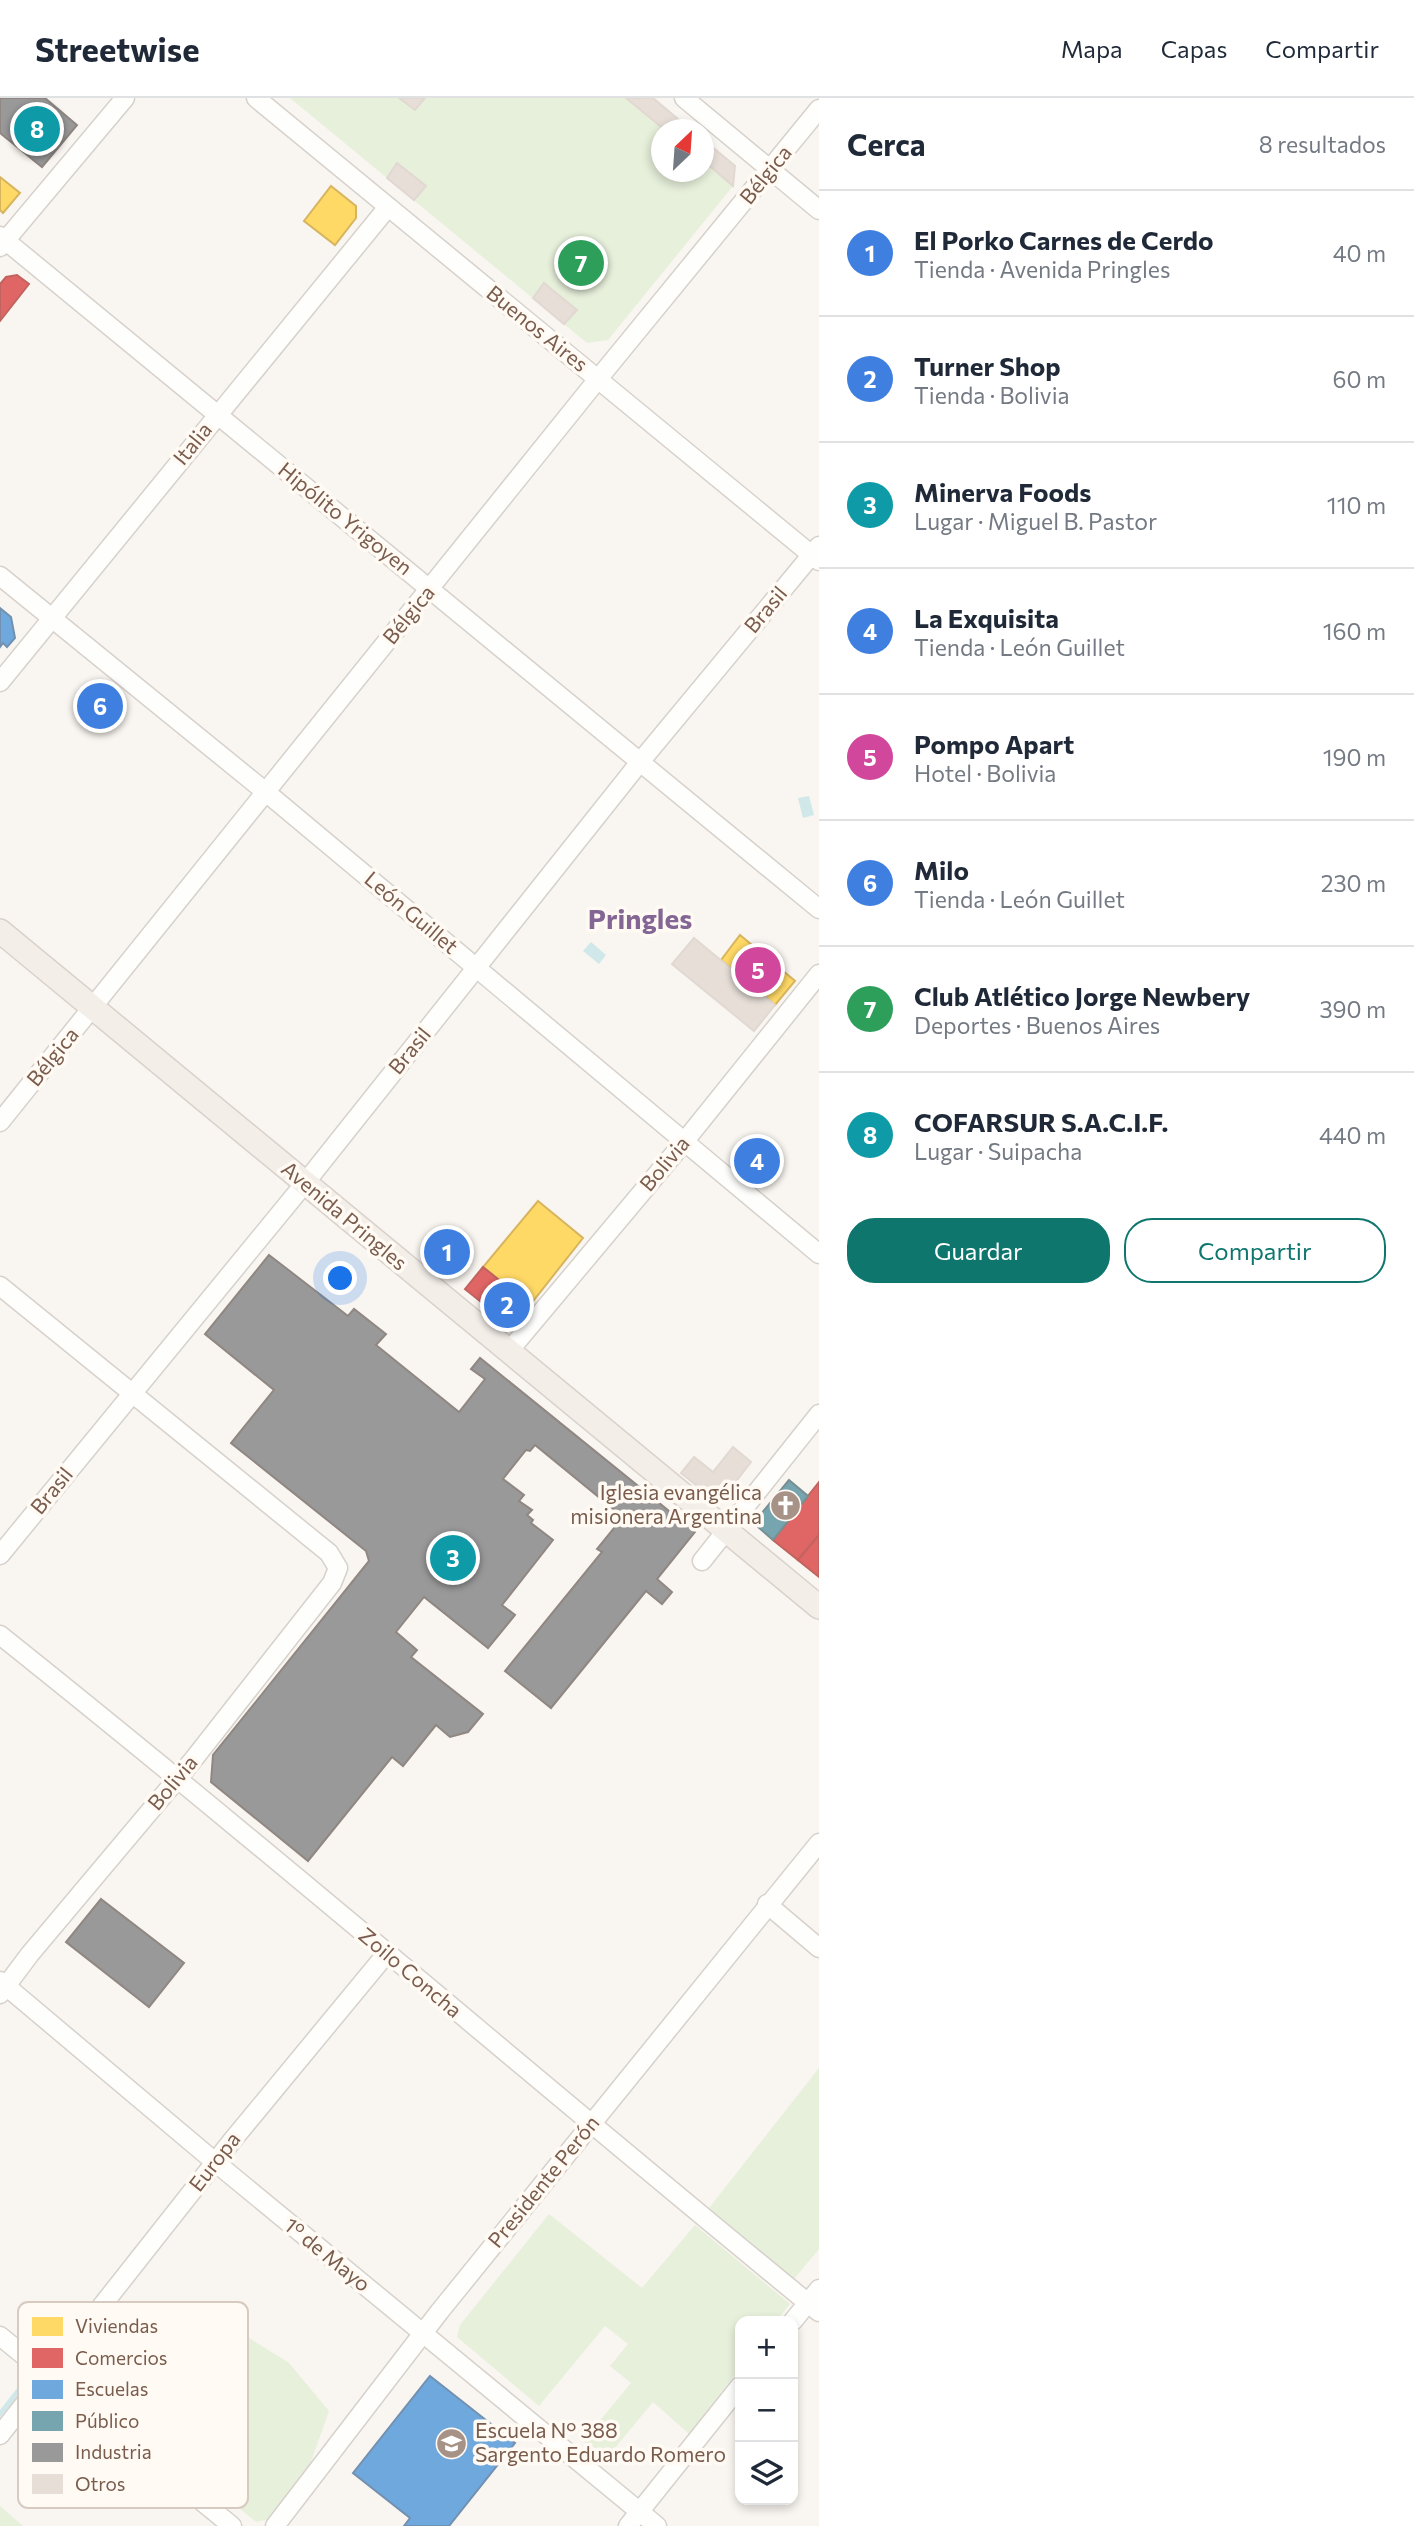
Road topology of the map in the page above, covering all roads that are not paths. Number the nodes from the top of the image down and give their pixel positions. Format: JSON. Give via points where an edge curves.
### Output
{"nodes":[{"id":1,"x":125,"y":98,"type":"edge"},
{"id":2,"x":256,"y":98,"type":"edge"},
{"id":3,"x":684,"y":98,"type":"edge"},
{"id":4,"x":819,"y":110,"type":"edge"},
{"id":5,"x":770,"y":169,"type":"junction"},
{"id":6,"x":388,"y":206,"type":"junction"},
{"id":7,"x":819,"y":210,"type":"edge"},
{"id":8,"x":2,"y":241,"type":"edge"},
{"id":9,"x":598,"y":379,"type":"junction"},
{"id":10,"x":217,"y":414,"type":"junction"},
{"id":11,"x":816,"y":554,"type":"edge"},
{"id":12,"x":0,"y":576,"type":"edge"},
{"id":13,"x":430,"y":589,"type":"junction"},
{"id":14,"x":51,"y":618,"type":"junction"},
{"id":15,"x":0,"y":682,"type":"edge"},
{"id":16,"x":640,"y":762,"type":"junction"},
{"id":17,"x":267,"y":793,"type":"junction"},
{"id":18,"x":819,"y":909,"type":"edge"},
{"id":19,"x":0,"y":931,"type":"edge"},
{"id":20,"x":477,"y":967,"type":"junction"},
{"id":21,"x":819,"y":974,"type":"edge"},
{"id":22,"x":93,"y":1009,"type":"junction"},
{"id":23,"x":0,"y":1122,"type":"edge"},
{"id":24,"x":684,"y":1142,"type":"junction"},
{"id":25,"x":305,"y":1183,"type":"junction"},
{"id":26,"x":819,"y":1254,"type":"edge"},
{"id":27,"x":0,"y":1286,"type":"edge"},
{"id":28,"x":509,"y":1352,"type":"junction"},
{"id":29,"x":133,"y":1392,"type":"junction"},
{"id":30,"x":819,"y":1415,"type":"edge"},
{"id":31,"x":726,"y":1530,"type":"junction"},
{"id":32,"x":0,"y":1555,"type":"edge"},
{"id":33,"x":702,"y":1561,"type":"dead end"},
{"id":34,"x":819,"y":1607,"type":"edge"},
{"id":35,"x":0,"y":1635,"type":"edge"},
{"id":36,"x":178,"y":1777,"type":"junction"},
{"id":37,"x":819,"y":1843,"type":"edge"},
{"id":38,"x":767,"y":1904,"type":"junction"},
{"id":39,"x":819,"y":1948,"type":"edge"},
{"id":40,"x":387,"y":1953,"type":"junction"},
{"id":41,"x":2,"y":1987,"type":"edge"},
{"id":42,"x":590,"y":2124,"type":"junction"},
{"id":43,"x":215,"y":2162,"type":"junction"},
{"id":44,"x":819,"y":2288,"type":"edge"},
{"id":45,"x":105,"y":2302,"type":"edge"},
{"id":46,"x":813,"y":2308,"type":"edge"},
{"id":47,"x":798,"y":2318,"type":"edge"},
{"id":48,"x":423,"y":2333,"type":"junction"},
{"id":49,"x":0,"y":2336,"type":"edge"},
{"id":50,"x":18,"y":2351,"type":"edge"},
{"id":51,"x":735,"y":2392,"type":"edge"},
{"id":52,"x":18,"y":2412,"type":"edge"},
{"id":53,"x":0,"y":2435,"type":"edge"},
{"id":54,"x":210,"y":2508,"type":"edge"},
{"id":55,"x":633,"y":2519,"type":"edge"},
{"id":56,"x":232,"y":2526,"type":"edge"},
{"id":57,"x":275,"y":2526,"type":"edge"},
{"id":58,"x":657,"y":2526,"type":"edge"}],
"edges":[{"from":1,"to":8,"type":"street"},
{"from":2,"to":6,"type":"street","name":"Buenos Aires"},
{"from":3,"to":5,"type":"street"},
{"from":4,"to":5,"type":"street","name":"Bélgica"},
{"from":5,"to":7,"type":"street"},
{"from":5,"to":9,"type":"street","name":"Bélgica"},
{"from":6,"to":9,"type":"street","name":"Buenos Aires"},
{"from":6,"to":10,"type":"street","name":"Italia"},
{"from":8,"to":10,"type":"street","name":"Hipólito Yrigoyen"},
{"from":9,"to":11,"type":"street","name":"Buenos Aires"},
{"from":9,"to":13,"type":"street","name":"Bélgica"},
{"from":10,"to":13,"type":"street","name":"Hipólito Yrigoyen"},
{"from":10,"to":14,"type":"street","name":"Italia"},
{"from":11,"to":16,"type":"street","name":"Brasil"},
{"from":12,"to":14,"type":"street","name":"León Guillet"},
{"from":13,"to":16,"type":"street","name":"Hipólito Yrigoyen"},
{"from":13,"to":17,"type":"street","name":"Bélgica"},
{"from":14,"to":15,"type":"street","name":"Italia"},
{"from":14,"to":17,"type":"street","name":"León Guillet"},
{"from":16,"to":18,"type":"street","name":"Hipólito Yrigoyen"},
{"from":16,"to":20,"type":"street","name":"Brasil"},
{"from":17,"to":20,"type":"street","name":"León Guillet"},
{"from":17,"to":22,"type":"street","name":"Bélgica"},
{"from":19,"to":22,"type":"main road","name":"Avenida Pringles"},
{"from":20,"to":24,"type":"street","name":"León Guillet"},
{"from":20,"to":25,"type":"street","name":"Brasil"},
{"from":21,"to":24,"type":"street","name":"Bolivia"},
{"from":22,"to":23,"type":"street","name":"Bélgica"},
{"from":22,"to":25,"type":"main road","name":"Avenida Pringles"},
{"from":24,"to":26,"type":"street","name":"León Guillet"},
{"from":24,"to":28,"type":"street","name":"Bolivia"},
{"from":25,"to":28,"type":"main road","name":"Avenida Pringles"},
{"from":25,"to":29,"type":"street","name":"Brasil"},
{"from":27,"to":29,"type":"street"},
{"from":28,"to":31,"type":"main road","name":"Avenida Pringles"},
{"from":29,"to":32,"type":"street","name":"Brasil"},
{"from":29,"to":36,"type":"street","name":"Bolivia","via":[[329,1553],[338,1568],[332,1583]]},
{"from":30,"to":31,"type":"street"},
{"from":31,"to":33,"type":"street"},
{"from":31,"to":34,"type":"main road","name":"Avenida Pringles"},
{"from":35,"to":36,"type":"street","name":"Zoilo Concha"},
{"from":36,"to":40,"type":"street","name":"Zoilo Concha"},
{"from":36,"to":41,"type":"street","name":"Bolivia"},
{"from":37,"to":38,"type":"street","name":"Presidente Perón"},
{"from":38,"to":39,"type":"street"},
{"from":38,"to":42,"type":"street","name":"Presidente Perón"},
{"from":40,"to":42,"type":"street","name":"Zoilo Concha"},
{"from":40,"to":43,"type":"street","name":"Europa"},
{"from":41,"to":43,"type":"street","name":"1º de Mayo"},
{"from":42,"to":46,"type":"street","name":"Zoilo Concha"},
{"from":42,"to":48,"type":"street","name":"Presidente Perón"},
{"from":43,"to":45,"type":"street","name":"Europa"},
{"from":43,"to":48,"type":"street","name":"1º de Mayo"},
{"from":44,"to":46,"type":"street"},
{"from":46,"to":47,"type":"street"},
{"from":48,"to":55,"type":"street","name":"1º de Mayo"},
{"from":48,"to":57,"type":"street","name":"Presidente Perón"},
{"from":49,"to":50,"type":"street"},
{"from":51,"to":55,"type":"street"},
{"from":52,"to":53,"type":"street","name":"Europa"},
{"from":54,"to":56,"type":"street"},
{"from":55,"to":58,"type":"street","name":"1º de Mayo"}]}
